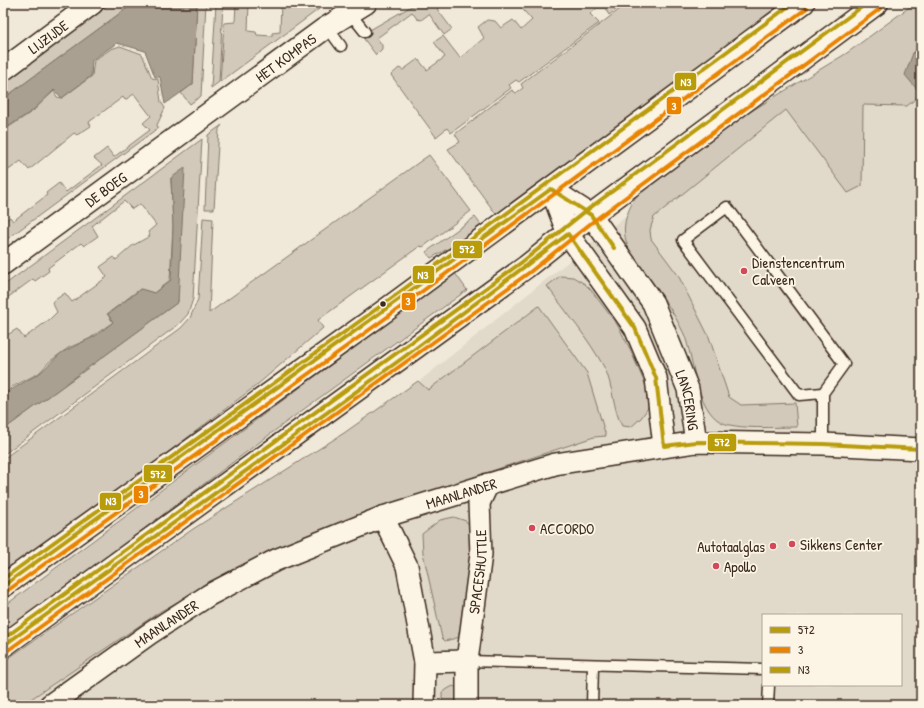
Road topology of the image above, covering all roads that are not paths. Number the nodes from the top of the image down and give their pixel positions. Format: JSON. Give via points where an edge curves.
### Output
{"nodes":[{"id":1,"x":93,"y":3,"type":"edge"},
{"id":2,"x":803,"y":3,"type":"edge"},
{"id":3,"x":876,"y":3,"type":"edge"},
{"id":4,"x":342,"y":12,"type":"edge"},
{"id":5,"x":365,"y":32,"type":"dead end"},
{"id":6,"x":341,"y":46,"type":"dead end"},
{"id":7,"x":3,"y":70,"type":"edge"},
{"id":8,"x":207,"y":114,"type":"joint"},
{"id":9,"x":551,"y":188,"type":"junction"},
{"id":10,"x":591,"y":215,"type":"junction"},
{"id":11,"x":568,"y":234,"type":"junction"},
{"id":12,"x":3,"y":264,"type":"edge"},
{"id":13,"x":824,"y":393,"type":"junction"},
{"id":14,"x":696,"y":442,"type":"junction"},
{"id":15,"x":823,"y":444,"type":"junction"},
{"id":16,"x":664,"y":446,"type":"junction"},
{"id":17,"x":921,"y":450,"type":"edge"},
{"id":18,"x":488,"y":484,"type":"junction"},
{"id":19,"x":384,"y":517,"type":"junction"},
{"id":20,"x":3,"y":586,"type":"edge"},
{"id":21,"x":3,"y":646,"type":"edge"},
{"id":22,"x":467,"y":661,"type":"junction"},
{"id":23,"x":425,"y":662,"type":"junction"},
{"id":24,"x":593,"y":666,"type":"junction"},
{"id":25,"x":762,"y":669,"type":"edge"},
{"id":26,"x":769,"y":686,"type":"edge"},
{"id":27,"x":50,"y":705,"type":"edge"},
{"id":28,"x":424,"y":705,"type":"edge"},
{"id":29,"x":466,"y":705,"type":"edge"},
{"id":30,"x":592,"y":705,"type":"edge"},
{"id":31,"x":768,"y":705,"type":"edge"}],
"edges":[{"from":1,"to":7,"type":"street","name":"LIJZIJDE"},
{"from":2,"to":9,"type":"main road"},
{"from":3,"to":10,"type":"main road"},
{"from":4,"to":5,"type":"lane"},
{"from":4,"to":6,"type":"lane"},
{"from":4,"to":8,"type":"street","name":"HET KOMPAS"},
{"from":8,"to":12,"type":"street","name":"DE BOEG"},
{"from":9,"to":10,"type":"street","name":"LANCERING"},
{"from":9,"to":11,"type":"street","name":"LANCERING"},
{"from":9,"to":20,"type":"main road"},
{"from":10,"to":11,"type":"main road"},
{"from":10,"to":14,"type":"street","name":"LANCERING","via":[[653,303],[688,389]]},
{"from":11,"to":16,"type":"street","name":"LANCERING","via":[[635,328],[656,378]]},
{"from":11,"to":21,"type":"main road","via":[[410,352]]},
{"from":13,"to":13,"type":"lane","via":[[844,364],[727,207],[683,240],[799,395]]},
{"from":13,"to":15,"type":"lane"},
{"from":14,"to":15,"type":"street","name":"MAANLANDER"},
{"from":14,"to":16,"type":"street","name":"MAANLANDER"},
{"from":15,"to":17,"type":"street","name":"MAANLANDER"},
{"from":16,"to":18,"type":"street","name":"MAANLANDER","via":[[555,464]]},
{"from":18,"to":19,"type":"street","name":"MAANLANDER"},
{"from":18,"to":22,"type":"street","name":"SPACESHUTTLE","via":[[479,502],[481,554]]},
{"from":19,"to":23,"type":"street","via":[[408,566]]},
{"from":19,"to":27,"type":"street","name":"MAANLANDER","via":[[276,560],[209,595],[149,634]]},
{"from":22,"to":23,"type":"street"},
{"from":22,"to":24,"type":"lane"},
{"from":22,"to":29,"type":"street","name":"SPACESHUTTLE"},
{"from":23,"to":28,"type":"street"},
{"from":24,"to":25,"type":"lane"},
{"from":24,"to":30,"type":"lane"},
{"from":26,"to":31,"type":"lane"}]}
